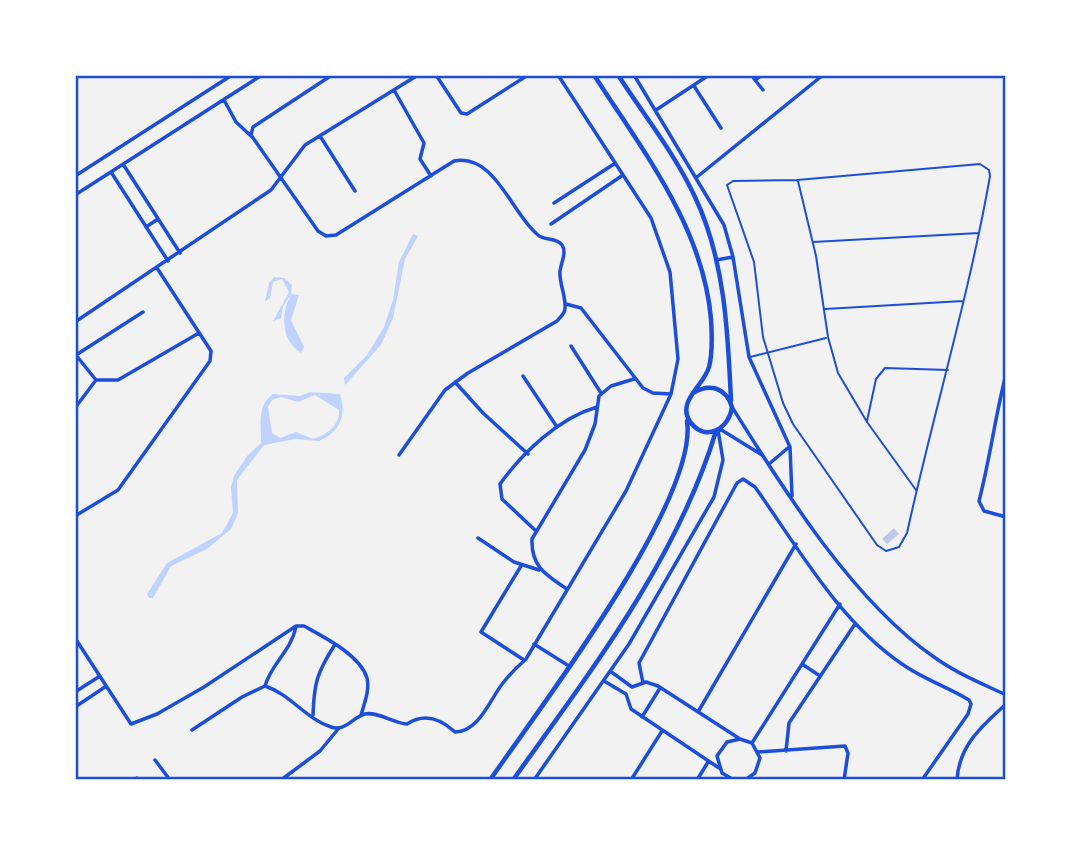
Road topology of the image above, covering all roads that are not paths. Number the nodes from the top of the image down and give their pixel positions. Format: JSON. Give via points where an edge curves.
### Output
{"nodes":[{"id":1,"x":232,"y":75,"type":"edge"},
{"id":2,"x":262,"y":75,"type":"edge"},
{"id":3,"x":332,"y":75,"type":"edge"},
{"id":4,"x":418,"y":75,"type":"edge"},
{"id":5,"x":436,"y":75,"type":"edge"},
{"id":6,"x":528,"y":75,"type":"edge"},
{"id":7,"x":558,"y":75,"type":"edge"},
{"id":8,"x":594,"y":75,"type":"edge"},
{"id":9,"x":618,"y":75,"type":"edge"},
{"id":10,"x":634,"y":75,"type":"edge"},
{"id":11,"x":709,"y":75,"type":"edge"},
{"id":12,"x":762,"y":75,"type":"edge"},
{"id":13,"x":823,"y":75,"type":"edge"},
{"id":14,"x":754,"y":78,"type":"edge"},
{"id":15,"x":694,"y":86,"type":"junction"},
{"id":16,"x":394,"y":90,"type":"junction"},
{"id":17,"x":762,"y":90,"type":"dead end"},
{"id":18,"x":224,"y":100,"type":"junction"},
{"id":19,"x":656,"y":110,"type":"junction"},
{"id":20,"x":721,"y":128,"type":"dead end"},
{"id":21,"x":320,"y":136,"type":"junction"},
{"id":22,"x":253,"y":137,"type":"junction"},
{"id":23,"x":123,"y":164,"type":"junction"},
{"id":24,"x":614,"y":164,"type":"junction"},
{"id":25,"x":111,"y":172,"type":"junction"},
{"id":26,"x":75,"y":176,"type":"edge"},
{"id":27,"x":430,"y":176,"type":"junction"},
{"id":28,"x":623,"y":176,"type":"junction"},
{"id":29,"x":697,"y":177,"type":"junction"},
{"id":30,"x":279,"y":179,"type":"junction"},
{"id":31,"x":797,"y":180,"type":"junction"},
{"id":32,"x":355,"y":191,"type":"dead end"},
{"id":33,"x":75,"y":195,"type":"edge"},
{"id":34,"x":554,"y":203,"type":"dead end"},
{"id":35,"x":158,"y":219,"type":"junction"},
{"id":36,"x":551,"y":223,"type":"dead end"},
{"id":37,"x":146,"y":227,"type":"junction"},
{"id":38,"x":980,"y":233,"type":"junction"},
{"id":39,"x":813,"y":242,"type":"junction"},
{"id":40,"x":180,"y":253,"type":"junction"},
{"id":41,"x":733,"y":257,"type":"junction"},
{"id":42,"x":716,"y":260,"type":"junction"},
{"id":43,"x":168,"y":261,"type":"junction"},
{"id":44,"x":157,"y":268,"type":"junction"},
{"id":45,"x":964,"y":301,"type":"junction"},
{"id":46,"x":566,"y":304,"type":"junction"},
{"id":47,"x":824,"y":309,"type":"junction"},
{"id":48,"x":143,"y":312,"type":"dead end"},
{"id":49,"x":75,"y":321,"type":"edge"},
{"id":50,"x":199,"y":333,"type":"junction"},
{"id":51,"x":828,"y":337,"type":"junction"},
{"id":52,"x":571,"y":346,"type":"dead end"},
{"id":53,"x":768,"y":352,"type":"junction"},
{"id":54,"x":76,"y":354,"type":"edge"},
{"id":55,"x":749,"y":357,"type":"junction"},
{"id":56,"x":80,"y":361,"type":"junction"},
{"id":57,"x":75,"y":364,"type":"edge"},
{"id":58,"x":947,"y":370,"type":"junction"},
{"id":59,"x":1006,"y":374,"type":"edge"},
{"id":60,"x":523,"y":376,"type":"dead end"},
{"id":61,"x":634,"y":379,"type":"junction"},
{"id":62,"x":96,"y":380,"type":"junction"},
{"id":63,"x":455,"y":382,"type":"junction"},
{"id":64,"x":601,"y":393,"type":"junction"},
{"id":65,"x":693,"y":393,"type":"junction"},
{"id":66,"x":671,"y":394,"type":"junction"},
{"id":67,"x":731,"y":404,"type":"junction"},
{"id":68,"x":597,"y":407,"type":"junction"},
{"id":69,"x":75,"y":408,"type":"edge"},
{"id":70,"x":686,"y":412,"type":"junction"},
{"id":71,"x":867,"y":422,"type":"junction"},
{"id":72,"x":557,"y":427,"type":"junction"},
{"id":73,"x":718,"y":430,"type":"junction"},
{"id":74,"x":790,"y":447,"type":"junction"},
{"id":75,"x":527,"y":454,"type":"junction"},
{"id":76,"x":399,"y":455,"type":"dead end"},
{"id":77,"x":763,"y":456,"type":"junction"},
{"id":78,"x":769,"y":464,"type":"junction"},
{"id":79,"x":916,"y":490,"type":"junction"},
{"id":80,"x":792,"y":496,"type":"junction"},
{"id":81,"x":75,"y":516,"type":"edge"},
{"id":82,"x":1006,"y":517,"type":"edge"},
{"id":83,"x":536,"y":531,"type":"junction"},
{"id":84,"x":478,"y":538,"type":"dead end"},
{"id":85,"x":796,"y":544,"type":"junction"},
{"id":86,"x":521,"y":566,"type":"junction"},
{"id":87,"x":539,"y":570,"type":"junction"},
{"id":88,"x":568,"y":589,"type":"junction"},
{"id":89,"x":840,"y":604,"type":"junction"},
{"id":90,"x":855,"y":624,"type":"junction"},
{"id":91,"x":296,"y":626,"type":"junction"},
{"id":92,"x":75,"y":638,"type":"edge"},
{"id":93,"x":534,"y":644,"type":"junction"},
{"id":94,"x":334,"y":646,"type":"junction"},
{"id":95,"x":524,"y":660,"type":"junction"},
{"id":96,"x":802,"y":664,"type":"junction"},
{"id":97,"x":569,"y":666,"type":"junction"},
{"id":98,"x":610,"y":671,"type":"junction"},
{"id":99,"x":100,"y":676,"type":"junction"},
{"id":100,"x":820,"y":676,"type":"junction"},
{"id":101,"x":603,"y":681,"type":"junction"},
{"id":102,"x":643,"y":683,"type":"junction"},
{"id":103,"x":106,"y":686,"type":"junction"},
{"id":104,"x":265,"y":687,"type":"junction"},
{"id":105,"x":660,"y":688,"type":"junction"},
{"id":106,"x":75,"y":692,"type":"edge"},
{"id":107,"x":1006,"y":695,"type":"edge"},
{"id":108,"x":1006,"y":704,"type":"edge"},
{"id":109,"x":75,"y":707,"type":"edge"},
{"id":110,"x":698,"y":712,"type":"junction"},
{"id":111,"x":361,"y":715,"type":"junction"},
{"id":112,"x":313,"y":716,"type":"junction"},
{"id":113,"x":642,"y":717,"type":"junction"},
{"id":114,"x":339,"y":728,"type":"junction"},
{"id":115,"x":192,"y":730,"type":"dead end"},
{"id":116,"x":662,"y":731,"type":"junction"},
{"id":117,"x":740,"y":739,"type":"junction"},
{"id":118,"x":752,"y":743,"type":"junction"},
{"id":119,"x":786,"y":751,"type":"junction"},
{"id":120,"x":758,"y":752,"type":"junction"},
{"id":121,"x":155,"y":760,"type":"dead end"},
{"id":122,"x":708,"y":762,"type":"junction"},
{"id":123,"x":719,"y":768,"type":"junction"},
{"id":124,"x":727,"y":779,"type":"edge"},
{"id":125,"x":170,"y":780,"type":"edge"},
{"id":126,"x":281,"y":780,"type":"edge"},
{"id":127,"x":489,"y":780,"type":"edge"},
{"id":128,"x":513,"y":780,"type":"edge"},
{"id":129,"x":534,"y":780,"type":"edge"},
{"id":130,"x":631,"y":780,"type":"edge"},
{"id":131,"x":697,"y":780,"type":"edge"},
{"id":132,"x":734,"y":780,"type":"edge"},
{"id":133,"x":745,"y":780,"type":"edge"},
{"id":134,"x":844,"y":780,"type":"edge"},
{"id":135,"x":922,"y":780,"type":"edge"},
{"id":136,"x":957,"y":780,"type":"edge"}],
"edges":[{"from":1,"to":26,"type":"street"},
{"from":2,"to":18,"type":"street"},
{"from":3,"to":22,"type":"street","via":[[253,127]]},
{"from":4,"to":16,"type":"street"},
{"from":5,"to":6,"type":"street","via":[[461,113],[467,114]]},
{"from":7,"to":24,"type":"street"},
{"from":8,"to":65,"type":"street","via":[[676,205],[694,247],[712,343],[710,366]]},
{"from":9,"to":42,"type":"street","via":[[695,198]]},
{"from":10,"to":19,"type":"street"},
{"from":11,"to":15,"type":"street"},
{"from":12,"to":14,"type":"street"},
{"from":13,"to":29,"type":"street"},
{"from":14,"to":17,"type":"street"},
{"from":15,"to":19,"type":"street"},
{"from":15,"to":20,"type":"street"},
{"from":16,"to":21,"type":"street"},
{"from":16,"to":27,"type":"street","via":[[424,143],[420,159]]},
{"from":18,"to":22,"type":"street","via":[[236,121]]},
{"from":18,"to":23,"type":"street"},
{"from":19,"to":29,"type":"street"},
{"from":21,"to":30,"type":"street","via":[[305,145]]},
{"from":21,"to":32,"type":"street"},
{"from":22,"to":30,"type":"street"},
{"from":23,"to":25,"type":"street"},
{"from":23,"to":35,"type":"street"},
{"from":24,"to":28,"type":"street"},
{"from":24,"to":34,"type":"street"},
{"from":25,"to":33,"type":"street"},
{"from":25,"to":37,"type":"street"},
{"from":27,"to":30,"type":"street","via":[[364,220],[327,236],[318,231]]},
{"from":27,"to":46,"type":"street","via":[[465,159],[483,167],[540,237],[563,246],[560,285]]},
{"from":28,"to":36,"type":"street"},
{"from":28,"to":66,"type":"street","via":[[651,218],[670,272],[678,359]]},
{"from":29,"to":41,"type":"street","via":[[724,225]]},
{"from":30,"to":40,"type":"street","via":[[271,190]]},
{"from":31,"to":38,"type":"lane","via":[[980,164],[989,170]]},
{"from":31,"to":39,"type":"lane"},
{"from":31,"to":53,"type":"lane","via":[[733,181],[727,185],[752,254]]},
{"from":35,"to":37,"type":"street"},
{"from":35,"to":40,"type":"street"},
{"from":37,"to":43,"type":"street"},
{"from":38,"to":39,"type":"lane"},
{"from":38,"to":45,"type":"lane"},
{"from":39,"to":47,"type":"lane"},
{"from":40,"to":43,"type":"street"},
{"from":41,"to":42,"type":"street"},
{"from":41,"to":55,"type":"street"},
{"from":42,"to":67,"type":"street","via":[[729,344]]},
{"from":43,"to":44,"type":"street"},
{"from":44,"to":49,"type":"street"},
{"from":44,"to":50,"type":"street"},
{"from":45,"to":47,"type":"lane"},
{"from":45,"to":58,"type":"lane"},
{"from":46,"to":61,"type":"street","via":[[582,308]]},
{"from":46,"to":63,"type":"street","via":[[557,321]]},
{"from":47,"to":51,"type":"lane"},
{"from":48,"to":54,"type":"street"},
{"from":50,"to":62,"type":"street","via":[[118,380]]},
{"from":50,"to":81,"type":"street","via":[[211,352],[209,361],[118,490]]},
{"from":51,"to":53,"type":"lane"},
{"from":51,"to":71,"type":"lane","via":[[839,375]]},
{"from":52,"to":64,"type":"street"},
{"from":53,"to":55,"type":"lane"},
{"from":53,"to":79,"type":"lane","via":[[793,424],[880,548],[893,551],[903,541]]},
{"from":54,"to":56,"type":"street"},
{"from":55,"to":74,"type":"street"},
{"from":56,"to":57,"type":"street"},
{"from":56,"to":62,"type":"street"},
{"from":58,"to":71,"type":"lane","via":[[885,368],[876,379]]},
{"from":58,"to":79,"type":"lane"},
{"from":59,"to":82,"type":"street","via":[[979,501],[984,511]]},
{"from":60,"to":72,"type":"street"},
{"from":61,"to":64,"type":"street"},
{"from":61,"to":66,"type":"street","via":[[653,393]]},
{"from":62,"to":69,"type":"street"},
{"from":63,"to":75,"type":"street"},
{"from":63,"to":76,"type":"street","via":[[436,400]]},
{"from":64,"to":68,"type":"street"},
{"from":65,"to":67,"type":"street","via":[[714,387],[724,392]]},
{"from":65,"to":70,"type":"street"},
{"from":66,"to":88,"type":"street","via":[[626,491]]},
{"from":67,"to":73,"type":"street","via":[[731,416]]},
{"from":67,"to":77,"type":"street"},
{"from":68,"to":72,"type":"street","via":[[577,413]]},
{"from":68,"to":83,"type":"street","via":[[586,450]]},
{"from":70,"to":73,"type":"street","via":[[697,429]]},
{"from":70,"to":97,"type":"street","via":[[690,436],[670,499]]},
{"from":71,"to":79,"type":"lane"},
{"from":72,"to":75,"type":"street"},
{"from":73,"to":77,"type":"street"},
{"from":73,"to":98,"type":"street","via":[[723,460],[713,497]]},
{"from":73,"to":128,"type":"street","via":[[659,561],[595,665]]},
{"from":74,"to":78,"type":"street"},
{"from":74,"to":80,"type":"street"},
{"from":75,"to":83,"type":"street","via":[[507,474],[500,492]]},
{"from":77,"to":78,"type":"street"},
{"from":78,"to":80,"type":"street"},
{"from":80,"to":107,"type":"street","via":[[850,575],[918,645]]},
{"from":83,"to":87,"type":"street","via":[[531,555]]},
{"from":84,"to":86,"type":"street"},
{"from":85,"to":89,"type":"street"},
{"from":85,"to":102,"type":"street","via":[[755,487],[743,478],[737,482],[639,663]]},
{"from":85,"to":110,"type":"street"},
{"from":86,"to":87,"type":"street"},
{"from":86,"to":95,"type":"street","via":[[481,632]]},
{"from":87,"to":88,"type":"street"},
{"from":88,"to":93,"type":"street"},
{"from":89,"to":90,"type":"street"},
{"from":89,"to":96,"type":"street"},
{"from":90,"to":100,"type":"street"},
{"from":90,"to":135,"type":"street","via":[[903,665],[971,704]]},
{"from":91,"to":94,"type":"street","via":[[304,626]]},
{"from":91,"to":103,"type":"street","via":[[204,687],[131,724]]},
{"from":91,"to":104,"type":"street","via":[[293,640],[268,675]]},
{"from":92,"to":99,"type":"street"},
{"from":93,"to":95,"type":"street"},
{"from":93,"to":97,"type":"street"},
{"from":94,"to":111,"type":"street","via":[[361,666],[367,679]]},
{"from":94,"to":112,"type":"street","via":[[314,683]]},
{"from":95,"to":111,"type":"street","via":[[475,724],[461,732],[435,718],[407,724],[373,713]]},
{"from":96,"to":100,"type":"street"},
{"from":96,"to":118,"type":"street"},
{"from":97,"to":127,"type":"street"},
{"from":98,"to":101,"type":"street"},
{"from":98,"to":102,"type":"street","via":[[632,687]]},
{"from":99,"to":103,"type":"street"},
{"from":99,"to":106,"type":"street"},
{"from":100,"to":119,"type":"street","via":[[789,723]]},
{"from":101,"to":113,"type":"street","via":[[626,694],[628,706]]},
{"from":101,"to":129,"type":"street"},
{"from":102,"to":105,"type":"street"},
{"from":103,"to":109,"type":"street"},
{"from":104,"to":112,"type":"street"},
{"from":104,"to":115,"type":"street"},
{"from":105,"to":110,"type":"street"},
{"from":105,"to":113,"type":"street"},
{"from":108,"to":136,"type":"street","via":[[973,735]]},
{"from":110,"to":117,"type":"street"},
{"from":111,"to":114,"type":"street"},
{"from":112,"to":114,"type":"street"},
{"from":113,"to":116,"type":"street"},
{"from":114,"to":126,"type":"street","via":[[320,751]]},
{"from":116,"to":122,"type":"street"},
{"from":116,"to":130,"type":"street"},
{"from":117,"to":118,"type":"street"},
{"from":117,"to":123,"type":"street","via":[[722,746]]},
{"from":118,"to":120,"type":"street"},
{"from":119,"to":120,"type":"street"},
{"from":119,"to":134,"type":"street","via":[[845,746]]},
{"from":120,"to":133,"type":"street","via":[[758,769]]},
{"from":121,"to":125,"type":"street"},
{"from":122,"to":123,"type":"street"},
{"from":122,"to":131,"type":"street"},
{"from":123,"to":124,"type":"street"},
{"from":124,"to":132,"type":"street"}]}
